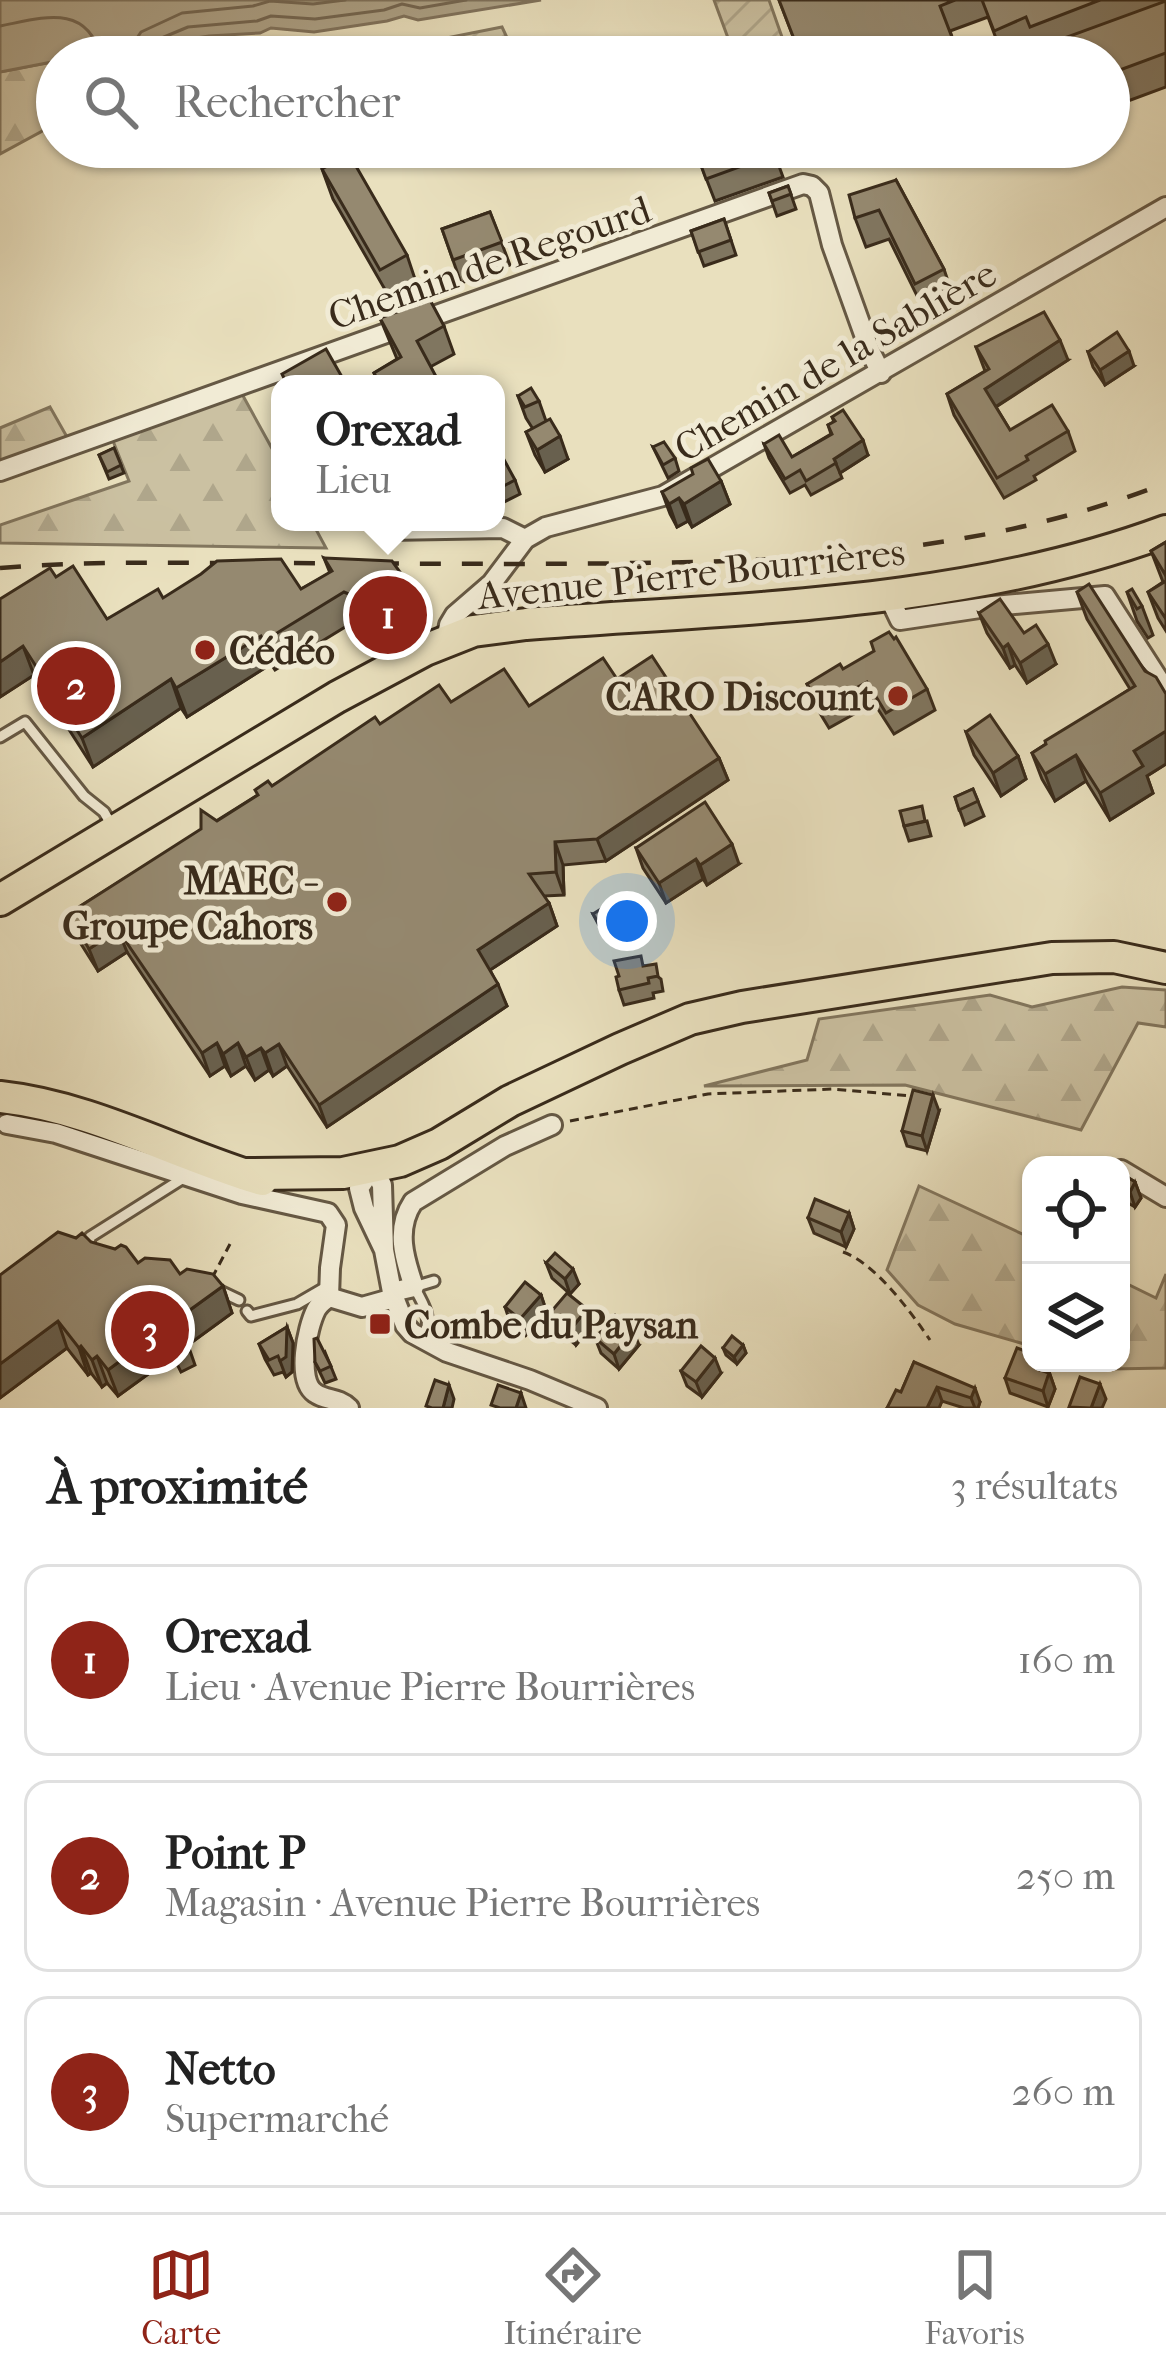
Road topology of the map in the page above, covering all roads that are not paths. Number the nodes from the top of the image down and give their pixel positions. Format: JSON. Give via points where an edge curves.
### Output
{"nodes":[{"id":1,"x":1166,"y":207,"type":"edge"},
{"id":2,"x":881,"y":373,"type":"junction"},
{"id":3,"x":0,"y":471,"type":"edge"},
{"id":4,"x":505,"y":529,"type":"edge"},
{"id":5,"x":1166,"y":531,"type":"edge"},
{"id":6,"x":524,"y":539,"type":"junction"},
{"id":7,"x":491,"y":583,"type":"junction"},
{"id":8,"x":888,"y":595,"type":"junction"},
{"id":9,"x":490,"y":627,"type":"junction"},
{"id":10,"x":446,"y":640,"type":"junction"},
{"id":11,"x":1166,"y":691,"type":"edge"},
{"id":12,"x":0,"y":737,"type":"edge"},
{"id":13,"x":115,"y":831,"type":"junction"},
{"id":14,"x":0,"y":899,"type":"edge"},
{"id":15,"x":1166,"y":968,"type":"edge"},
{"id":16,"x":4,"y":1110,"type":"edge"},
{"id":17,"x":552,"y":1126,"type":"road end"},
{"id":18,"x":1130,"y":1175,"type":"edge"},
{"id":19,"x":184,"y":1177,"type":"junction"},
{"id":20,"x":372,"y":1180,"type":"junction"},
{"id":21,"x":1166,"y":1197,"type":"edge"},
{"id":22,"x":112,"y":1256,"type":"edge"},
{"id":23,"x":424,"y":1284,"type":"junction"},
{"id":24,"x":205,"y":1286,"type":"edge"},
{"id":25,"x":328,"y":1292,"type":"junction"},
{"id":26,"x":393,"y":1295,"type":"junction"},
{"id":27,"x":239,"y":1300,"type":"dead end"},
{"id":28,"x":247,"y":1311,"type":"dead end"},
{"id":29,"x":422,"y":1340,"type":"junction"},
{"id":30,"x":349,"y":1408,"type":"edge"},
{"id":31,"x":597,"y":1408,"type":"edge"}],
"edges":[{"from":1,"to":2,"type":"street","name":"Chemin de la Sablière"},
{"from":2,"to":3,"type":"street","name":"Chemin de Regourd","via":[[819,193],[803,184]]},
{"from":2,"to":6,"type":"street","name":"Chemin de la Sablière","via":[[663,496]]},
{"from":4,"to":6,"type":"street"},
{"from":5,"to":8,"type":"main road","name":"Avenue Pierre Bourrières","via":[[997,577]]},
{"from":6,"to":7,"type":"street"},
{"from":7,"to":9,"type":"street"},
{"from":7,"to":10,"type":"street","via":[[455,615]]},
{"from":8,"to":9,"type":"main road","name":"Avenue Pierre Bourrières"},
{"from":8,"to":11,"type":"street","via":[[900,620],[1105,596]]},
{"from":9,"to":10,"type":"main road","name":"Avenue Pierre Bourrières"},
{"from":10,"to":13,"type":"main road","name":"Avenue Pierre Bourrières"},
{"from":12,"to":13,"type":"lane","via":[[25,722]]},
{"from":13,"to":14,"type":"main road","name":"Avenue Pierre Bourrières"},
{"from":15,"to":20,"type":"main road","via":[[1114,957],[1052,958],[690,1019],[563,1078],[450,1158]]},
{"from":16,"to":19,"type":"street"},
{"from":16,"to":20,"type":"main road","via":[[31,1100],[68,1110],[290,1188],[341,1191]]},
{"from":17,"to":23,"type":"street","via":[[413,1202],[402,1238]]},
{"from":18,"to":21,"type":"street"},
{"from":19,"to":22,"type":"lane","via":[[90,1237],[94,1251]]},
{"from":19,"to":25,"type":"street","via":[[328,1213],[336,1225]]},
{"from":20,"to":26,"type":"street","via":[[364,1208]]},
{"from":23,"to":26,"type":"street"},
{"from":23,"to":29,"type":"lane","via":[[429,1321]]},
{"from":24,"to":27,"type":"lane"},
{"from":25,"to":26,"type":"street","via":[[362,1307]]},
{"from":25,"to":28,"type":"lane"},
{"from":25,"to":30,"type":"street","via":[[317,1307],[304,1379],[315,1394]]},
{"from":26,"to":29,"type":"street","via":[[405,1325]]},
{"from":29,"to":31,"type":"street"}]}
